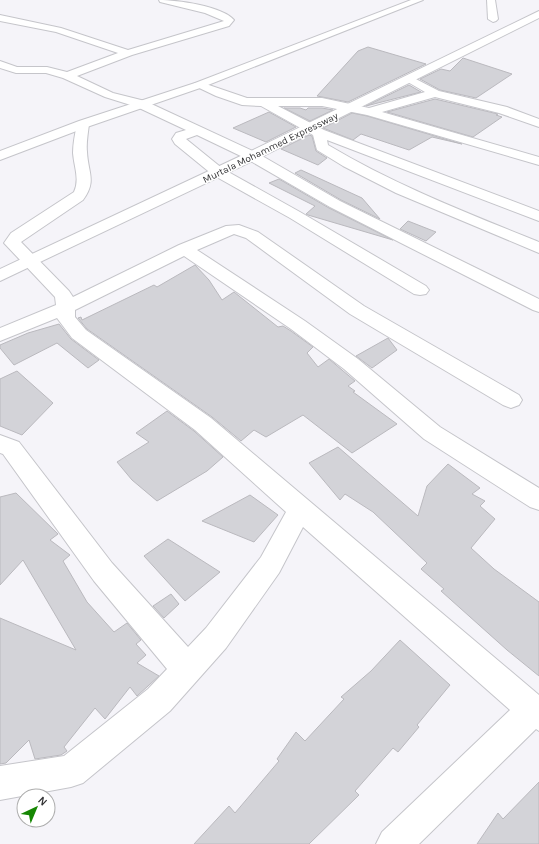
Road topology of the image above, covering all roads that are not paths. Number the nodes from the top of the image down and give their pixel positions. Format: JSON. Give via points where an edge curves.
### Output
{"nodes":[{"id":1,"x":163,"y":0,"type":"edge"},
{"id":2,"x":419,"y":0,"type":"edge"},
{"id":3,"x":491,"y":0,"type":"edge"},
{"id":4,"x":539,"y":14,"type":"edge"},
{"id":5,"x":0,"y":18,"type":"edge"},
{"id":6,"x":493,"y":18,"type":"dead end"},
{"id":7,"x":128,"y":53,"type":"junction"},
{"id":8,"x":0,"y":64,"type":"edge"},
{"id":9,"x":16,"y":70,"type":"junction"},
{"id":10,"x":0,"y":74,"type":"edge"},
{"id":11,"x":67,"y":76,"type":"junction"},
{"id":12,"x":410,"y":79,"type":"junction"},
{"id":13,"x":199,"y":85,"type":"junction"},
{"id":14,"x":435,"y":93,"type":"junction"},
{"id":15,"x":265,"y":103,"type":"junction"},
{"id":16,"x":141,"y":104,"type":"junction"},
{"id":17,"x":350,"y":108,"type":"junction"},
{"id":18,"x":369,"y":112,"type":"junction"},
{"id":19,"x":539,"y":123,"type":"edge"},
{"id":20,"x":83,"y":124,"type":"junction"},
{"id":21,"x":198,"y":130,"type":"junction"},
{"id":22,"x":315,"y":130,"type":"junction"},
{"id":23,"x":0,"y":156,"type":"edge"},
{"id":24,"x":252,"y":156,"type":"junction"},
{"id":25,"x":539,"y":161,"type":"edge"},
{"id":26,"x":218,"y":172,"type":"junction"},
{"id":27,"x":539,"y":216,"type":"edge"},
{"id":28,"x":539,"y":248,"type":"edge"},
{"id":29,"x":185,"y":249,"type":"junction"},
{"id":30,"x":30,"y":262,"type":"junction"},
{"id":31,"x":0,"y":276,"type":"edge"},
{"id":32,"x":420,"y":290,"type":"dead end"},
{"id":33,"x":539,"y":306,"type":"edge"},
{"id":34,"x":65,"y":308,"type":"junction"},
{"id":35,"x":0,"y":334,"type":"edge"},
{"id":36,"x":511,"y":400,"type":"dead end"},
{"id":37,"x":0,"y":444,"type":"edge"},
{"id":38,"x":539,"y":500,"type":"edge"},
{"id":39,"x":300,"y":510,"type":"junction"},
{"id":40,"x":187,"y":669,"type":"junction"},
{"id":41,"x":536,"y":712,"type":"edge"},
{"id":42,"x":0,"y":783,"type":"edge"},
{"id":43,"x":394,"y":844,"type":"edge"}],
"edges":[{"from":1,"to":7,"type":"street","via":[[227,17],[229,20],[226,24]]},
{"from":2,"to":13,"type":"street"},
{"from":3,"to":6,"type":"street"},
{"from":4,"to":12,"type":"street","name":"Murtala Mohammed Expressway"},
{"from":5,"to":7,"type":"street","via":[[58,30]]},
{"from":7,"to":11,"type":"street"},
{"from":8,"to":9,"type":"street"},
{"from":9,"to":10,"type":"street"},
{"from":9,"to":11,"type":"street","via":[[47,70]]},
{"from":11,"to":16,"type":"street","via":[[109,95]]},
{"from":12,"to":14,"type":"street"},
{"from":12,"to":17,"type":"street","name":"Murtala Mohammed Expressway"},
{"from":13,"to":15,"type":"street","via":[[246,102]]},
{"from":13,"to":16,"type":"street"},
{"from":14,"to":18,"type":"street"},
{"from":14,"to":19,"type":"street","via":[[502,110]]},
{"from":15,"to":17,"type":"street","via":[[322,102]]},
{"from":15,"to":22,"type":"street"},
{"from":16,"to":20,"type":"street"},
{"from":16,"to":21,"type":"street"},
{"from":17,"to":18,"type":"street"},
{"from":17,"to":22,"type":"street","name":"Murtala Mohammed Expressway"},
{"from":18,"to":25,"type":"street"},
{"from":20,"to":23,"type":"street"},
{"from":20,"to":30,"type":"street","via":[[80,155],[85,184],[83,191],[78,197],[14,239],[12,243]]},
{"from":21,"to":24,"type":"street"},
{"from":21,"to":26,"type":"street","via":[[179,139]]},
{"from":22,"to":24,"type":"street","name":"Murtala Mohammed Expressway"},
{"from":22,"to":27,"type":"street"},
{"from":22,"to":28,"type":"street","via":[[322,147],[349,164],[426,202]]},
{"from":24,"to":26,"type":"street","name":"Murtala Mohammed Expressway"},
{"from":24,"to":33,"type":"street","via":[[335,204]]},
{"from":26,"to":30,"type":"street","name":"Murtala Mohammed Expressway"},
{"from":26,"to":32,"type":"street"},
{"from":29,"to":34,"type":"street"},
{"from":29,"to":36,"type":"street","via":[[232,229],[252,235],[358,310]]},
{"from":29,"to":38,"type":"street","via":[[352,364],[432,432]]},
{"from":30,"to":31,"type":"street","name":"Murtala Mohammed Expressway"},
{"from":30,"to":34,"type":"street","via":[[63,295]]},
{"from":34,"to":35,"type":"street"},
{"from":34,"to":39,"type":"street","via":[[66,318],[80,334],[203,424]]},
{"from":37,"to":40,"type":"street","via":[[11,448],[103,572]]},
{"from":39,"to":40,"type":"street","via":[[270,565],[216,638]]},
{"from":39,"to":41,"type":"street"},
{"from":40,"to":42,"type":"street","via":[[159,700],[72,771]]},
{"from":41,"to":43,"type":"street"}]}
